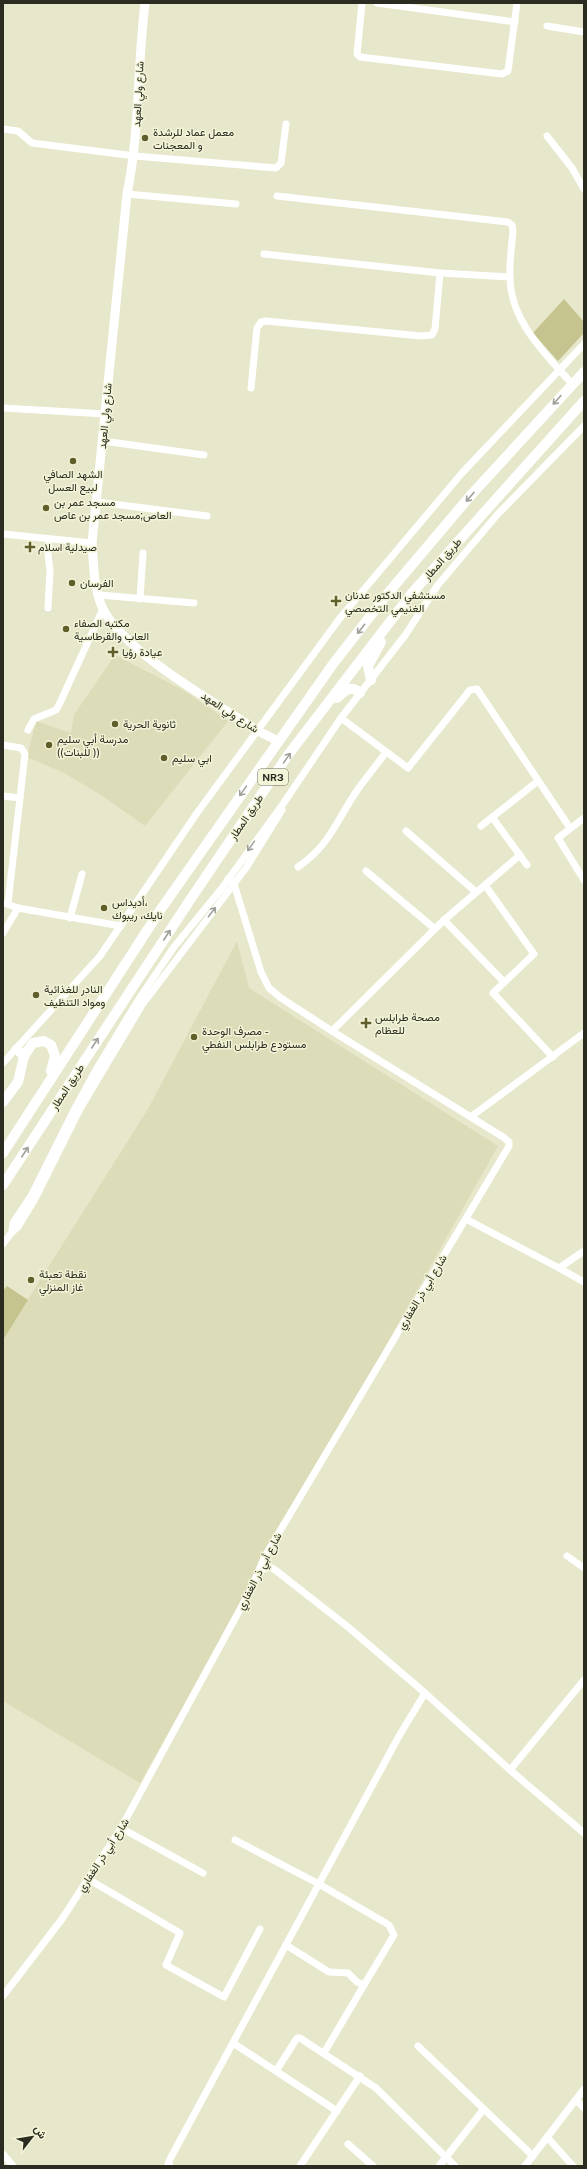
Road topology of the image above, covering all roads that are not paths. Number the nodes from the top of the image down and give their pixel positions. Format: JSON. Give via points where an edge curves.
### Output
{"nodes":[{"id":1,"x":145,"y":3,"type":"edge"},
{"id":2,"x":362,"y":3,"type":"edge"},
{"id":3,"x":377,"y":3,"type":"edge"},
{"id":4,"x":517,"y":3,"type":"edge"},
{"id":5,"x":515,"y":22,"type":"junction"},
{"id":6,"x":547,"y":26,"type":"dead end"},
{"id":7,"x":584,"y":32,"type":"edge"},
{"id":8,"x":286,"y":124,"type":"dead end"},
{"id":9,"x":3,"y":129,"type":"edge"},
{"id":10,"x":547,"y":136,"type":"dead end"},
{"id":11,"x":134,"y":156,"type":"junction"},
{"id":12,"x":584,"y":189,"type":"edge"},
{"id":13,"x":127,"y":194,"type":"junction"},
{"id":14,"x":277,"y":196,"type":"dead end"},
{"id":15,"x":236,"y":204,"type":"dead end"},
{"id":16,"x":264,"y":254,"type":"dead end"},
{"id":17,"x":440,"y":273,"type":"junction"},
{"id":18,"x":510,"y":278,"type":"junction"},
{"id":19,"x":584,"y":344,"type":"edge"},
{"id":20,"x":560,"y":370,"type":"junction"},
{"id":21,"x":584,"y":372,"type":"edge"},
{"id":22,"x":572,"y":384,"type":"junction"},
{"id":23,"x":251,"y":388,"type":"dead end"},
{"id":24,"x":584,"y":401,"type":"edge"},
{"id":25,"x":3,"y":408,"type":"edge"},
{"id":26,"x":105,"y":414,"type":"junction"},
{"id":27,"x":584,"y":426,"type":"edge"},
{"id":28,"x":103,"y":441,"type":"junction"},
{"id":29,"x":204,"y":455,"type":"dead end"},
{"id":30,"x":97,"y":502,"type":"junction"},
{"id":31,"x":207,"y":516,"type":"dead end"},
{"id":32,"x":3,"y":534,"type":"edge"},
{"id":33,"x":49,"y":539,"type":"junction"},
{"id":34,"x":92,"y":543,"type":"junction"},
{"id":35,"x":143,"y":553,"type":"dead end"},
{"id":36,"x":99,"y":596,"type":"junction"},
{"id":37,"x":140,"y":599,"type":"junction"},
{"id":38,"x":194,"y":603,"type":"dead end"},
{"id":39,"x":48,"y":608,"type":"dead end"},
{"id":40,"x":400,"y":608,"type":"junction"},
{"id":41,"x":103,"y":609,"type":"junction"},
{"id":42,"x":371,"y":680,"type":"junction"},
{"id":43,"x":360,"y":693,"type":"junction"},
{"id":44,"x":322,"y":711,"type":"junction"},
{"id":45,"x":341,"y":718,"type":"junction"},
{"id":46,"x":28,"y":730,"type":"dead end"},
{"id":47,"x":258,"y":731,"type":"junction"},
{"id":48,"x":278,"y":741,"type":"junction"},
{"id":49,"x":3,"y":745,"type":"edge"},
{"id":50,"x":386,"y":752,"type":"junction"},
{"id":51,"x":538,"y":781,"type":"junction"},
{"id":52,"x":3,"y":796,"type":"edge"},
{"id":53,"x":20,"y":798,"type":"junction"},
{"id":54,"x":283,"y":804,"type":"junction"},
{"id":55,"x":492,"y":817,"type":"junction"},
{"id":56,"x":584,"y":818,"type":"edge"},
{"id":57,"x":481,"y":826,"type":"dead end"},
{"id":58,"x":570,"y":828,"type":"junction"},
{"id":59,"x":406,"y":831,"type":"dead end"},
{"id":60,"x":520,"y":854,"type":"junction"},
{"id":61,"x":527,"y":865,"type":"dead end"},
{"id":62,"x":298,"y":867,"type":"dead end"},
{"id":63,"x":366,"y":871,"type":"dead end"},
{"id":64,"x":82,"y":874,"type":"dead end"},
{"id":65,"x":228,"y":879,"type":"junction"},
{"id":66,"x":584,"y":880,"type":"edge"},
{"id":67,"x":234,"y":884,"type":"junction"},
{"id":68,"x":485,"y":885,"type":"junction"},
{"id":69,"x":476,"y":892,"type":"junction"},
{"id":70,"x":5,"y":903,"type":"edge"},
{"id":71,"x":18,"y":908,"type":"junction"},
{"id":72,"x":70,"y":918,"type":"junction"},
{"id":73,"x":444,"y":920,"type":"junction"},
{"id":74,"x":121,"y":926,"type":"junction"},
{"id":75,"x":435,"y":929,"type":"junction"},
{"id":76,"x":3,"y":933,"type":"edge"},
{"id":77,"x":504,"y":982,"type":"junction"},
{"id":78,"x":332,"y":1031,"type":"junction"},
{"id":79,"x":584,"y":1033,"type":"edge"},
{"id":80,"x":16,"y":1048,"type":"junction"},
{"id":81,"x":24,"y":1056,"type":"junction"},
{"id":82,"x":553,"y":1057,"type":"junction"},
{"id":83,"x":3,"y":1063,"type":"edge"},
{"id":84,"x":46,"y":1084,"type":"junction"},
{"id":85,"x":3,"y":1102,"type":"edge"},
{"id":86,"x":78,"y":1107,"type":"junction"},
{"id":87,"x":472,"y":1116,"type":"junction"},
{"id":88,"x":3,"y":1153,"type":"edge"},
{"id":89,"x":3,"y":1185,"type":"edge"},
{"id":90,"x":466,"y":1219,"type":"junction"},
{"id":91,"x":3,"y":1244,"type":"edge"},
{"id":92,"x":584,"y":1251,"type":"edge"},
{"id":93,"x":559,"y":1268,"type":"junction"},
{"id":94,"x":584,"y":1282,"type":"edge"},
{"id":95,"x":567,"y":1556,"type":"dead end"},
{"id":96,"x":584,"y":1568,"type":"edge"},
{"id":97,"x":258,"y":1571,"type":"junction"},
{"id":98,"x":584,"y":1680,"type":"edge"},
{"id":99,"x":425,"y":1693,"type":"junction"},
{"id":100,"x":510,"y":1770,"type":"junction"},
{"id":101,"x":121,"y":1828,"type":"junction"},
{"id":102,"x":584,"y":1833,"type":"edge"},
{"id":103,"x":235,"y":1840,"type":"dead end"},
{"id":104,"x":203,"y":1873,"type":"dead end"},
{"id":105,"x":88,"y":1879,"type":"junction"},
{"id":106,"x":319,"y":1884,"type":"junction"},
{"id":107,"x":260,"y":1929,"type":"dead end"},
{"id":108,"x":286,"y":1945,"type":"junction"},
{"id":109,"x":364,"y":1985,"type":"junction"},
{"id":110,"x":3,"y":1996,"type":"edge"},
{"id":111,"x":234,"y":2044,"type":"junction"},
{"id":112,"x":418,"y":2046,"type":"dead end"},
{"id":113,"x":324,"y":2054,"type":"junction"},
{"id":114,"x":276,"y":2070,"type":"junction"},
{"id":115,"x":360,"y":2076,"type":"junction"},
{"id":116,"x":584,"y":2089,"type":"edge"},
{"id":117,"x":576,"y":2100,"type":"junction"},
{"id":118,"x":584,"y":2108,"type":"edge"},
{"id":119,"x":484,"y":2110,"type":"junction"},
{"id":120,"x":336,"y":2111,"type":"junction"},
{"id":121,"x":547,"y":2137,"type":"junction"},
{"id":122,"x":348,"y":2144,"type":"dead end"},
{"id":123,"x":3,"y":2154,"type":"edge"},
{"id":124,"x":533,"y":2156,"type":"junction"},
{"id":125,"x":446,"y":2157,"type":"junction"},
{"id":126,"x":13,"y":2166,"type":"edge"},
{"id":127,"x":170,"y":2166,"type":"edge"},
{"id":128,"x":300,"y":2166,"type":"edge"},
{"id":129,"x":373,"y":2166,"type":"edge"},
{"id":130,"x":439,"y":2166,"type":"edge"},
{"id":131,"x":455,"y":2166,"type":"edge"},
{"id":132,"x":525,"y":2166,"type":"edge"},
{"id":133,"x":573,"y":2166,"type":"edge"}],
"edges":[{"from":1,"to":11,"type":"main road","name":"شارع ولي العهد"},
{"from":2,"to":5,"type":"street","via":[[356,47],[360,57],[506,74]]},
{"from":3,"to":5,"type":"street"},
{"from":4,"to":5,"type":"street"},
{"from":6,"to":7,"type":"street"},
{"from":8,"to":11,"type":"street","via":[[281,163],[276,168]]},
{"from":9,"to":11,"type":"street","via":[[18,131],[32,143]]},
{"from":10,"to":12,"type":"street","via":[[572,168]]},
{"from":11,"to":13,"type":"main road","name":"شارع ولي العهد"},
{"from":13,"to":15,"type":"street"},
{"from":13,"to":26,"type":"main road","name":"شارع ولي العهد"},
{"from":14,"to":18,"type":"street","via":[[508,222],[514,230]]},
{"from":16,"to":17,"type":"street"},
{"from":17,"to":18,"type":"street"},
{"from":17,"to":23,"type":"street","via":[[435,329],[432,335],[266,320],[261,322],[258,328]]},
{"from":18,"to":20,"type":"street","via":[[521,322]]},
{"from":19,"to":20,"type":"street"},
{"from":20,"to":22,"type":"street"},
{"from":20,"to":47,"type":"street","via":[[462,473],[352,603]]},
{"from":21,"to":22,"type":"highway","name":"طريق المطار","number":"NR3"},
{"from":22,"to":48,"type":"highway","name":"طريق المطار","number":"NR3","one_way":true,"via":[[389,592]]},
{"from":24,"to":40,"type":"highway","name":"طريق المطار","number":"NR3"},
{"from":25,"to":26,"type":"street"},
{"from":26,"to":28,"type":"main road","name":"شارع ولي العهد"},
{"from":27,"to":42,"type":"street","via":[[497,515],[437,586],[406,634]]},
{"from":28,"to":29,"type":"street"},
{"from":28,"to":30,"type":"main road","name":"شارع ولي العهد"},
{"from":30,"to":31,"type":"street"},
{"from":30,"to":34,"type":"main road","name":"شارع ولي العهد"},
{"from":32,"to":33,"type":"street"},
{"from":33,"to":34,"type":"street"},
{"from":33,"to":39,"type":"street"},
{"from":34,"to":36,"type":"main road","name":"شارع ولي العهد","via":[[94,582]]},
{"from":35,"to":37,"type":"street"},
{"from":36,"to":37,"type":"street"},
{"from":36,"to":41,"type":"main road","name":"شارع ولي العهد"},
{"from":37,"to":38,"type":"street"},
{"from":40,"to":42,"type":"highway","via":[[370,662],[368,670]]},
{"from":40,"to":44,"type":"highway","name":"طريق المطار","number":"NR3"},
{"from":41,"to":46,"type":"street","via":[[58,708],[34,718]]},
{"from":41,"to":47,"type":"main road","name":"شارع ولي العهد","via":[[123,635],[142,653]]},
{"from":42,"to":43,"type":"street"},
{"from":43,"to":44,"type":"highway","via":[[355,689],[347,689]]},
{"from":43,"to":45,"type":"street"},
{"from":89,"to":44,"type":"highway","name":"طريق المطار","number":"NR3","one_way":true,"via":[[190,900],[288,755]]},
{"from":45,"to":50,"type":"street"},
{"from":45,"to":54,"type":"street"},
{"from":47,"to":48,"type":"main road","name":"شارع ولي العهد"},
{"from":47,"to":74,"type":"street","via":[[197,813]]},
{"from":48,"to":84,"type":"highway","name":"طريق المطار","number":"NR3","one_way":true,"via":[[161,909]]},
{"from":49,"to":53,"type":"street","via":[[21,748],[25,754]]},
{"from":50,"to":51,"type":"street","via":[[405,768],[411,766],[474,688]]},
{"from":50,"to":62,"type":"street","via":[[356,792],[327,840],[314,856]]},
{"from":51,"to":55,"type":"street"},
{"from":51,"to":58,"type":"street"},
{"from":52,"to":53,"type":"street"},
{"from":53,"to":70,"type":"street"},
{"from":54,"to":65,"type":"street","one_way":true},
{"from":54,"to":67,"type":"street","via":[[282,811]]},
{"from":55,"to":57,"type":"street"},
{"from":55,"to":60,"type":"street"},
{"from":56,"to":58,"type":"street"},
{"from":58,"to":66,"type":"street","via":[[560,836],[559,842]]},
{"from":59,"to":69,"type":"street"},
{"from":60,"to":61,"type":"street"},
{"from":60,"to":68,"type":"street"},
{"from":63,"to":75,"type":"street"},
{"from":64,"to":72,"type":"street"},
{"from":65,"to":67,"type":"street"},
{"from":65,"to":86,"type":"street","via":[[174,948],[137,1002]]},
{"from":67,"to":78,"type":"street","via":[[269,988]]},
{"from":86,"to":67,"type":"street","one_way":true,"via":[[142,1006]]},
{"from":68,"to":69,"type":"street"},
{"from":68,"to":77,"type":"street","via":[[534,954]]},
{"from":69,"to":73,"type":"street"},
{"from":70,"to":71,"type":"street"},
{"from":71,"to":72,"type":"street"},
{"from":71,"to":76,"type":"street"},
{"from":72,"to":74,"type":"street"},
{"from":73,"to":75,"type":"street"},
{"from":73,"to":77,"type":"street"},
{"from":74,"to":80,"type":"street","via":[[100,956]]},
{"from":75,"to":78,"type":"street"},
{"from":77,"to":82,"type":"street","via":[[493,994]]},
{"from":78,"to":87,"type":"street"},
{"from":79,"to":82,"type":"street"},
{"from":80,"to":81,"type":"highway"},
{"from":80,"to":83,"type":"street"},
{"from":81,"to":84,"type":"highway","via":[[28,1048],[38,1041],[51,1045],[55,1056]]},
{"from":81,"to":85,"type":"highway","via":[[18,1082]]},
{"from":82,"to":87,"type":"street"},
{"from":84,"to":88,"type":"highway","name":"طريق المطار","number":"NR3"},
{"from":86,"to":91,"type":"street","via":[[35,1199]]},
{"from":87,"to":90,"type":"street","name":"شارع أبي ذر الغفاري","via":[[509,1142],[509,1146]]},
{"from":90,"to":93,"type":"street"},
{"from":90,"to":97,"type":"street","name":"شارع أبي ذر الغفاري","via":[[269,1548]]},
{"from":92,"to":93,"type":"street"},
{"from":93,"to":94,"type":"street"},
{"from":95,"to":96,"type":"street"},
{"from":97,"to":99,"type":"street","via":[[269,1567],[274,1569],[348,1627]]},
{"from":97,"to":101,"type":"street","name":"شارع أبي ذر الغفاري","via":[[191,1702]]},
{"from":98,"to":100,"type":"street"},
{"from":99,"to":100,"type":"street"},
{"from":99,"to":106,"type":"street"},
{"from":100,"to":102,"type":"street"},
{"from":101,"to":104,"type":"street"},
{"from":101,"to":105,"type":"street","name":"شارع أبي ذر الغفاري"},
{"from":103,"to":106,"type":"street"},
{"from":105,"to":107,"type":"street","via":[[180,1933],[166,1965],[224,1997]]},
{"from":105,"to":110,"type":"street","name":"شارع أبي ذر الغفاري","via":[[62,1919]]},
{"from":106,"to":108,"type":"street"},
{"from":106,"to":109,"type":"street","via":[[389,1925],[393,1930],[394,1935]]},
{"from":108,"to":109,"type":"street","via":[[329,1972],[348,1974]]},
{"from":108,"to":111,"type":"street"},
{"from":109,"to":113,"type":"street"},
{"from":111,"to":114,"type":"street"},
{"from":111,"to":127,"type":"street","via":[[170,2159]]},
{"from":112,"to":119,"type":"street"},
{"from":113,"to":114,"type":"street","via":[[297,2038]]},
{"from":113,"to":115,"type":"street"},
{"from":114,"to":120,"type":"street"},
{"from":115,"to":120,"type":"street"},
{"from":115,"to":125,"type":"street","via":[[376,2088]]},
{"from":116,"to":117,"type":"street"},
{"from":117,"to":118,"type":"street"},
{"from":117,"to":121,"type":"street"},
{"from":119,"to":124,"type":"street"},
{"from":119,"to":125,"type":"street"},
{"from":120,"to":128,"type":"street"},
{"from":121,"to":124,"type":"street"},
{"from":121,"to":133,"type":"street"},
{"from":122,"to":129,"type":"street"},
{"from":123,"to":126,"type":"street"},
{"from":124,"to":132,"type":"street"},
{"from":125,"to":130,"type":"street"},
{"from":125,"to":131,"type":"street"}]}
